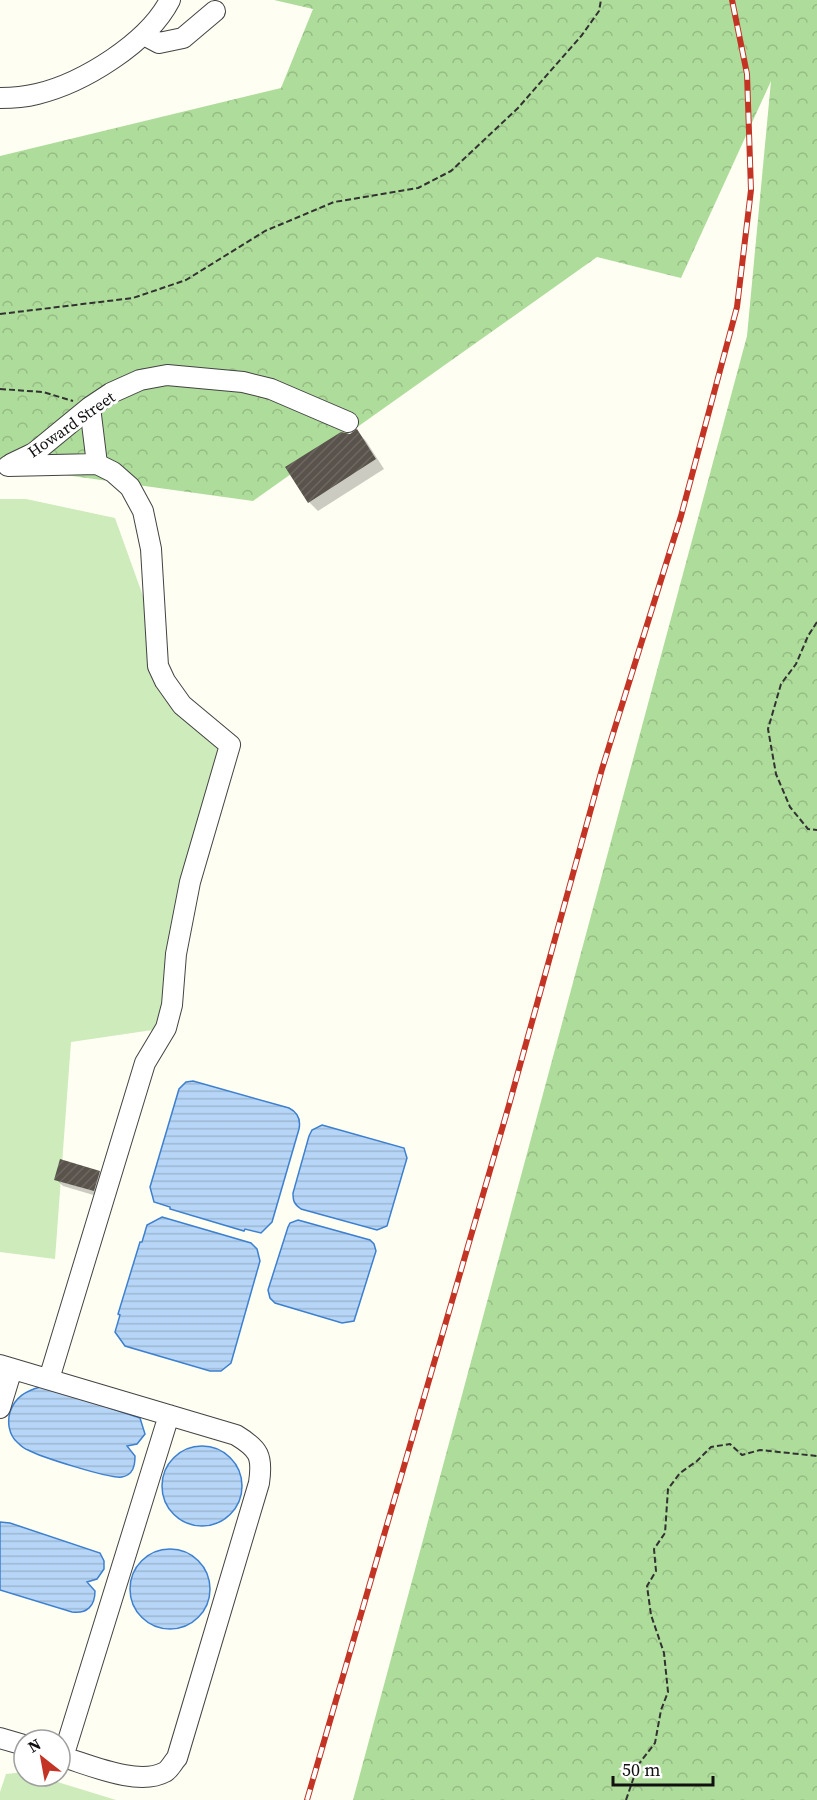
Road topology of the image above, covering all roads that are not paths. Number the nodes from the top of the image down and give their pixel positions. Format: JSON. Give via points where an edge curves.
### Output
{"nodes":[{"id":1,"x":170,"y":0,"type":"edge"},
{"id":2,"x":215,"y":11,"type":"dead end"},
{"id":3,"x":144,"y":36,"type":"junction"},
{"id":4,"x":0,"y":98,"type":"edge"},
{"id":5,"x":90,"y":407,"type":"junction"},
{"id":6,"x":348,"y":422,"type":"dead end"},
{"id":7,"x":97,"y":464,"type":"junction"},
{"id":8,"x":4,"y":466,"type":"edge"},
{"id":9,"x":6,"y":1367,"type":"edge"},
{"id":10,"x":49,"y":1380,"type":"junction"},
{"id":11,"x":0,"y":1408,"type":"edge"},
{"id":12,"x":169,"y":1415,"type":"junction"},
{"id":13,"x":71,"y":1728,"type":"edge"},
{"id":14,"x":72,"y":1759,"type":"edge"}],
"edges":[{"from":1,"to":3,"type":"street"},
{"from":2,"to":3,"type":"street","via":[[183,38],[159,43]]},
{"from":3,"to":4,"type":"street","via":[[127,50],[61,86],[36,95]]},
{"from":5,"to":6,"type":"street","name":"Howard Street","via":[[111,393],[167,375],[243,382],[271,389]]},
{"from":5,"to":7,"type":"street"},
{"from":5,"to":8,"type":"street","name":"Howard Street","via":[[34,453]]},
{"from":7,"to":8,"type":"street"},
{"from":7,"to":10,"type":"street","via":[[125,480],[143,511],[151,549],[158,666],[165,681],[182,705],[230,746],[190,882],[176,954],[172,1005],[165,1028],[145,1063]]},
{"from":9,"to":10,"type":"street"},
{"from":9,"to":11,"type":"street"},
{"from":10,"to":12,"type":"street"},
{"from":12,"to":13,"type":"street"},
{"from":12,"to":14,"type":"street","via":[[236,1435],[252,1445],[262,1464],[259,1482],[177,1758],[167,1771],[135,1778]]}]}
